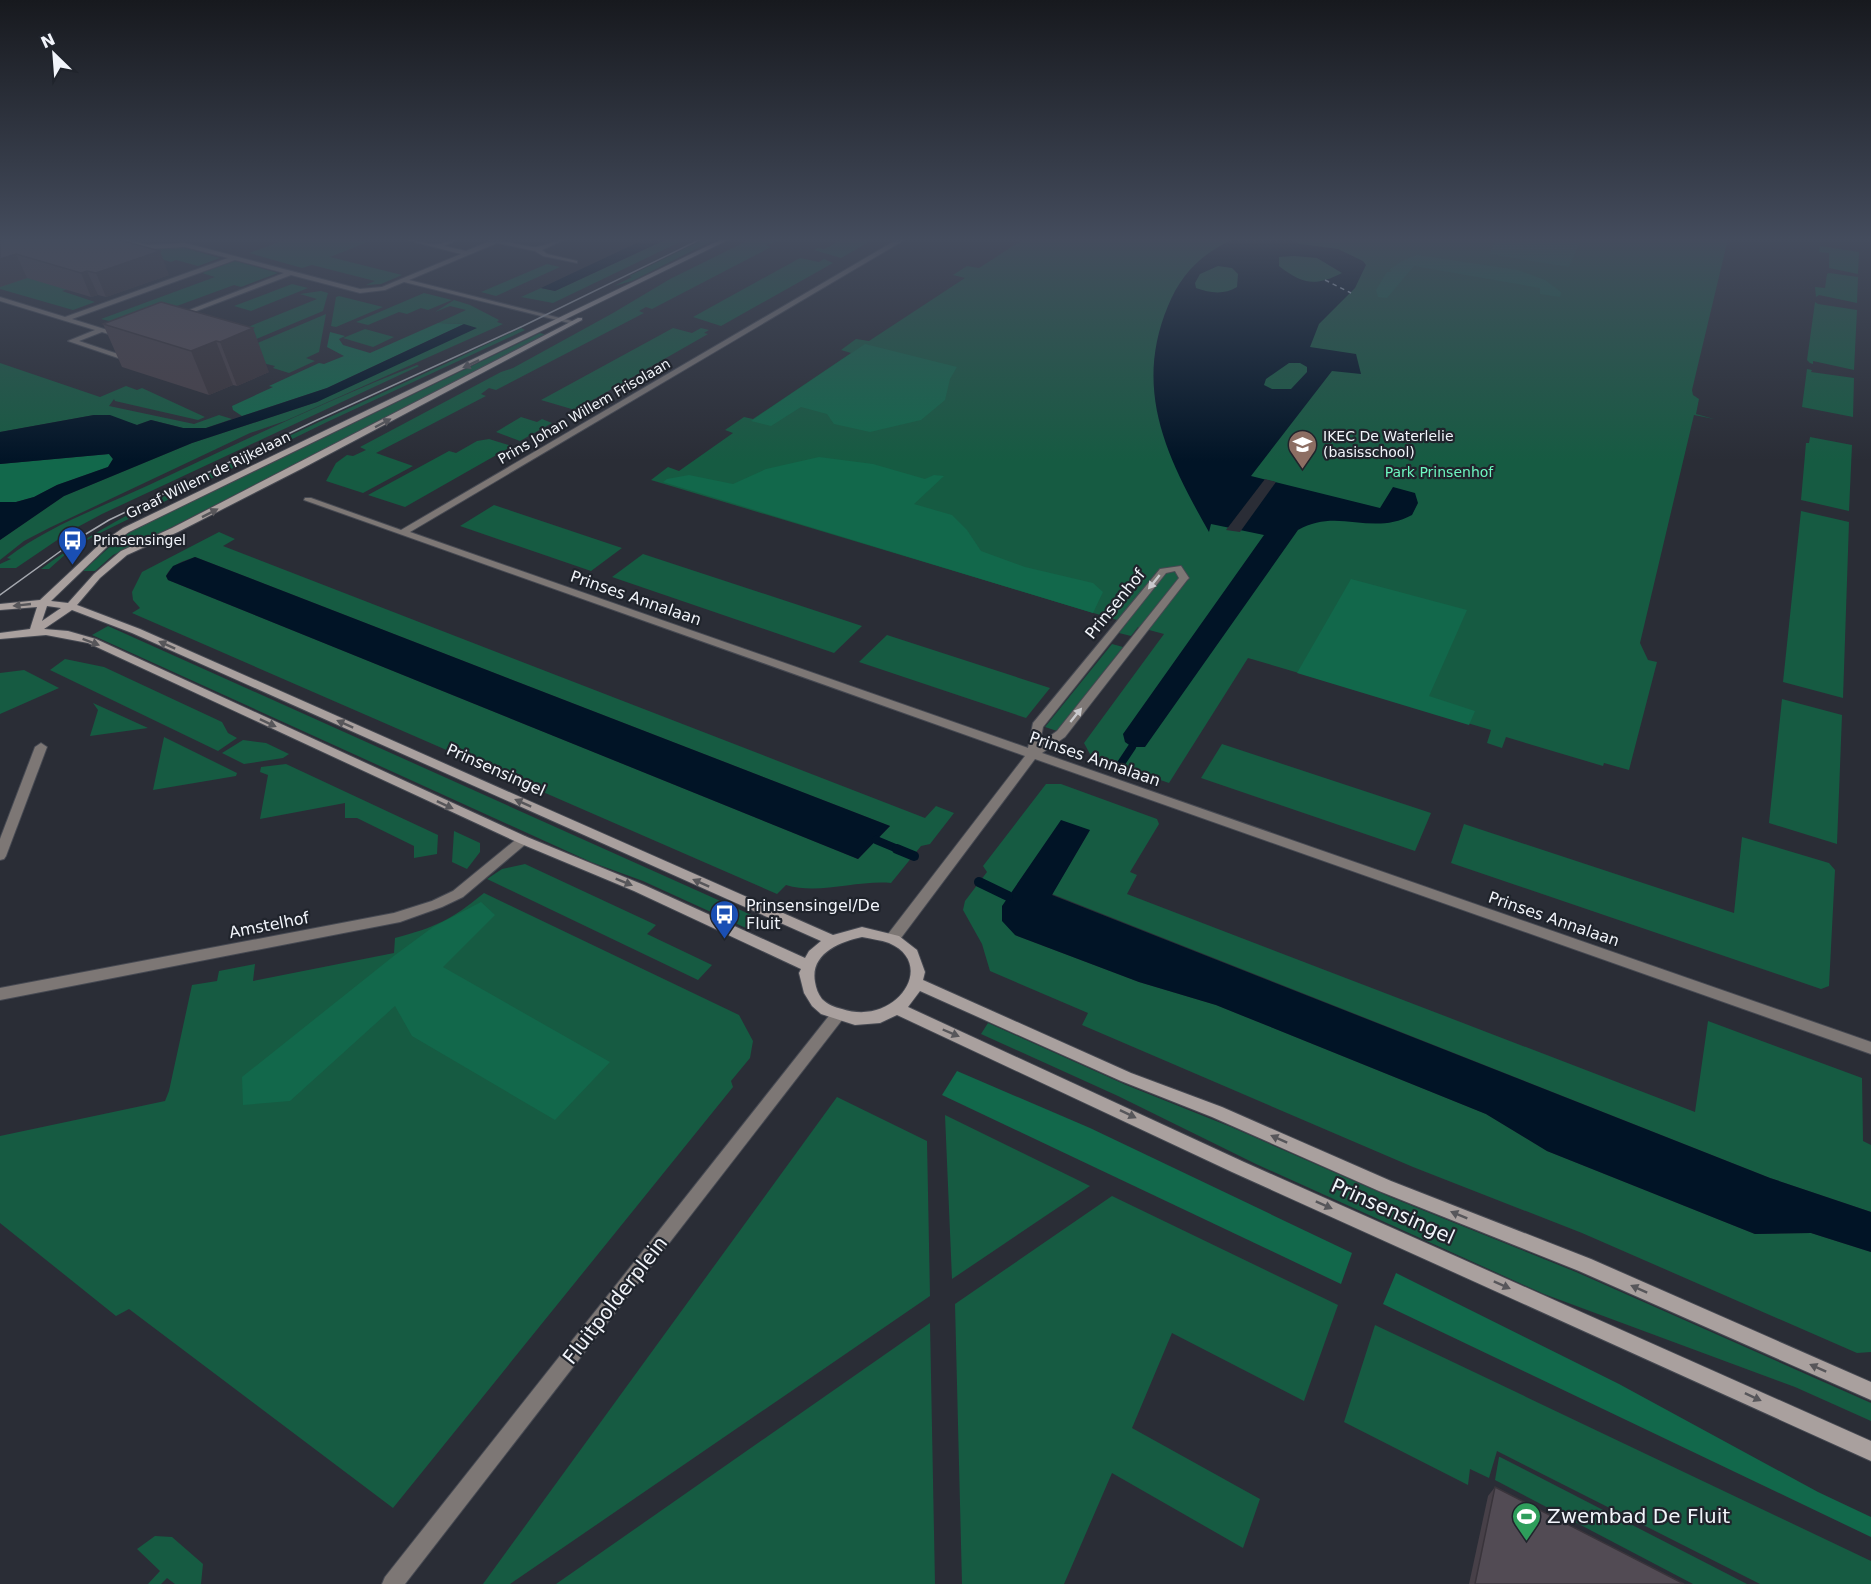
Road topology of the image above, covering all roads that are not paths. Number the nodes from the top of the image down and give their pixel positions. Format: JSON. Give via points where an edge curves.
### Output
{"nodes":[{"id":1,"x":45,"y":313,"type":"edge"},
{"id":2,"x":82,"y":313,"type":"edge"},
{"id":3,"x":187,"y":313,"type":"edge"},
{"id":4,"x":536,"y":313,"type":"edge"},
{"id":5,"x":574,"y":313,"type":"edge"},
{"id":6,"x":589,"y":313,"type":"edge"},
{"id":7,"x":777,"y":313,"type":"edge"},
{"id":8,"x":65,"y":319,"type":"junction"},
{"id":9,"x":561,"y":319,"type":"junction"},
{"id":10,"x":169,"y":320,"type":"edge"},
{"id":11,"x":573,"y":322,"type":"junction"},
{"id":12,"x":102,"y":330,"type":"junction"},
{"id":13,"x":136,"y":332,"type":"edge"},
{"id":14,"x":125,"y":337,"type":"junction"},
{"id":15,"x":308,"y":500,"type":"dead end"},
{"id":16,"x":402,"y":533,"type":"junction"},
{"id":17,"x":43,"y":603,"type":"junction"},
{"id":18,"x":70,"y":606,"type":"junction"},
{"id":19,"x":0,"y":608,"type":"edge"},
{"id":20,"x":34,"y":631,"type":"junction"},
{"id":21,"x":0,"y":636,"type":"edge"},
{"id":22,"x":41,"y":747,"type":"dead end"},
{"id":23,"x":1033,"y":754,"type":"junction"},
{"id":24,"x":523,"y":840,"type":"junction"},
{"id":25,"x":0,"y":856,"type":"edge"},
{"id":26,"x":893,"y":938,"type":"junction"},
{"id":27,"x":831,"y":940,"type":"junction"},
{"id":28,"x":808,"y":966,"type":"junction"},
{"id":29,"x":917,"y":983,"type":"junction"},
{"id":30,"x":0,"y":994,"type":"edge"},
{"id":31,"x":898,"y":1009,"type":"junction"},
{"id":32,"x":837,"y":1016,"type":"junction"},
{"id":33,"x":1871,"y":1048,"type":"edge"},
{"id":34,"x":1871,"y":1391,"type":"edge"},
{"id":35,"x":1871,"y":1451,"type":"edge"},
{"id":36,"x":392,"y":1584,"type":"edge"}],
"edges":[{"from":1,"to":8,"type":"street"},
{"from":2,"to":8,"type":"street"},
{"from":3,"to":10,"type":"street"},
{"from":4,"to":9,"type":"street"},
{"from":5,"to":9,"type":"main road","name":"Graaf Willem de Rijkelaan"},
{"from":6,"to":11,"type":"main road","name":"Graaf Willem de Rijkelaan"},
{"from":7,"to":16,"type":"street","name":"Prins Johan Willem Frisolaan"},
{"from":8,"to":12,"type":"street"},
{"from":9,"to":11,"type":"street"},
{"from":9,"to":17,"type":"main road","name":"Graaf Willem de Rijkelaan","one_way":true,"via":[[126,530],[104,545]]},
{"from":18,"to":11,"type":"main road","name":"Graaf Willem de Rijkelaan","one_way":true,"via":[[124,553],[290,472]]},
{"from":12,"to":14,"type":"street"},
{"from":12,"to":14,"type":"street","via":[[72,341],[121,357],[152,345]]},
{"from":13,"to":14,"type":"street"},
{"from":15,"to":16,"type":"street","name":"Prinses Annalaan"},
{"from":16,"to":23,"type":"street","name":"Prinses Annalaan"},
{"from":17,"to":18,"type":"main road","name":"Prinsensingel"},
{"from":17,"to":19,"type":"main road","name":"Prinsensingel","one_way":true},
{"from":17,"to":20,"type":"main road","name":"Graaf Willem de Rijkelaan"},
{"from":18,"to":20,"type":"main road","name":"Graaf Willem de Rijkelaan"},
{"from":27,"to":18,"type":"main road","name":"Prinsensingel","one_way":true,"via":[[146,635]]},
{"from":20,"to":21,"type":"main road"},
{"from":20,"to":24,"type":"main road","one_way":true,"via":[[66,632],[92,641]]},
{"from":22,"to":25,"type":"street"},
{"from":23,"to":23,"type":"street","name":"Prinsenhof","one_way":true,"via":[[1061,734],[1134,643],[1184,578],[1178,568],[1163,571],[1037,726]]},
{"from":23,"to":26,"type":"street","name":"Prinsenhof"},
{"from":23,"to":33,"type":"street","name":"Prinses Annalaan"},
{"from":24,"to":28,"type":"main road","one_way":true,"via":[[639,888]]},
{"from":24,"to":30,"type":"street","name":"Amstelhof","via":[[458,894],[395,918]]},
{"from":26,"to":27,"type":"main road","via":[[862,932]]},
{"from":26,"to":29,"type":"main road","via":[[915,957]]},
{"from":27,"to":28,"type":"main road"},
{"from":28,"to":32,"type":"main road","via":[[806,980],[811,995]]},
{"from":29,"to":31,"type":"main road"},
{"from":34,"to":29,"type":"main road","name":"Prinsensingel","one_way":true,"via":[[1585,1265],[1126,1077]]},
{"from":31,"to":32,"type":"main road","via":[[868,1019]]},
{"from":31,"to":35,"type":"main road","name":"Prinsensingel","one_way":true,"via":[[1238,1167]]},
{"from":32,"to":36,"type":"street","name":"Fluitpolderplein"}]}
